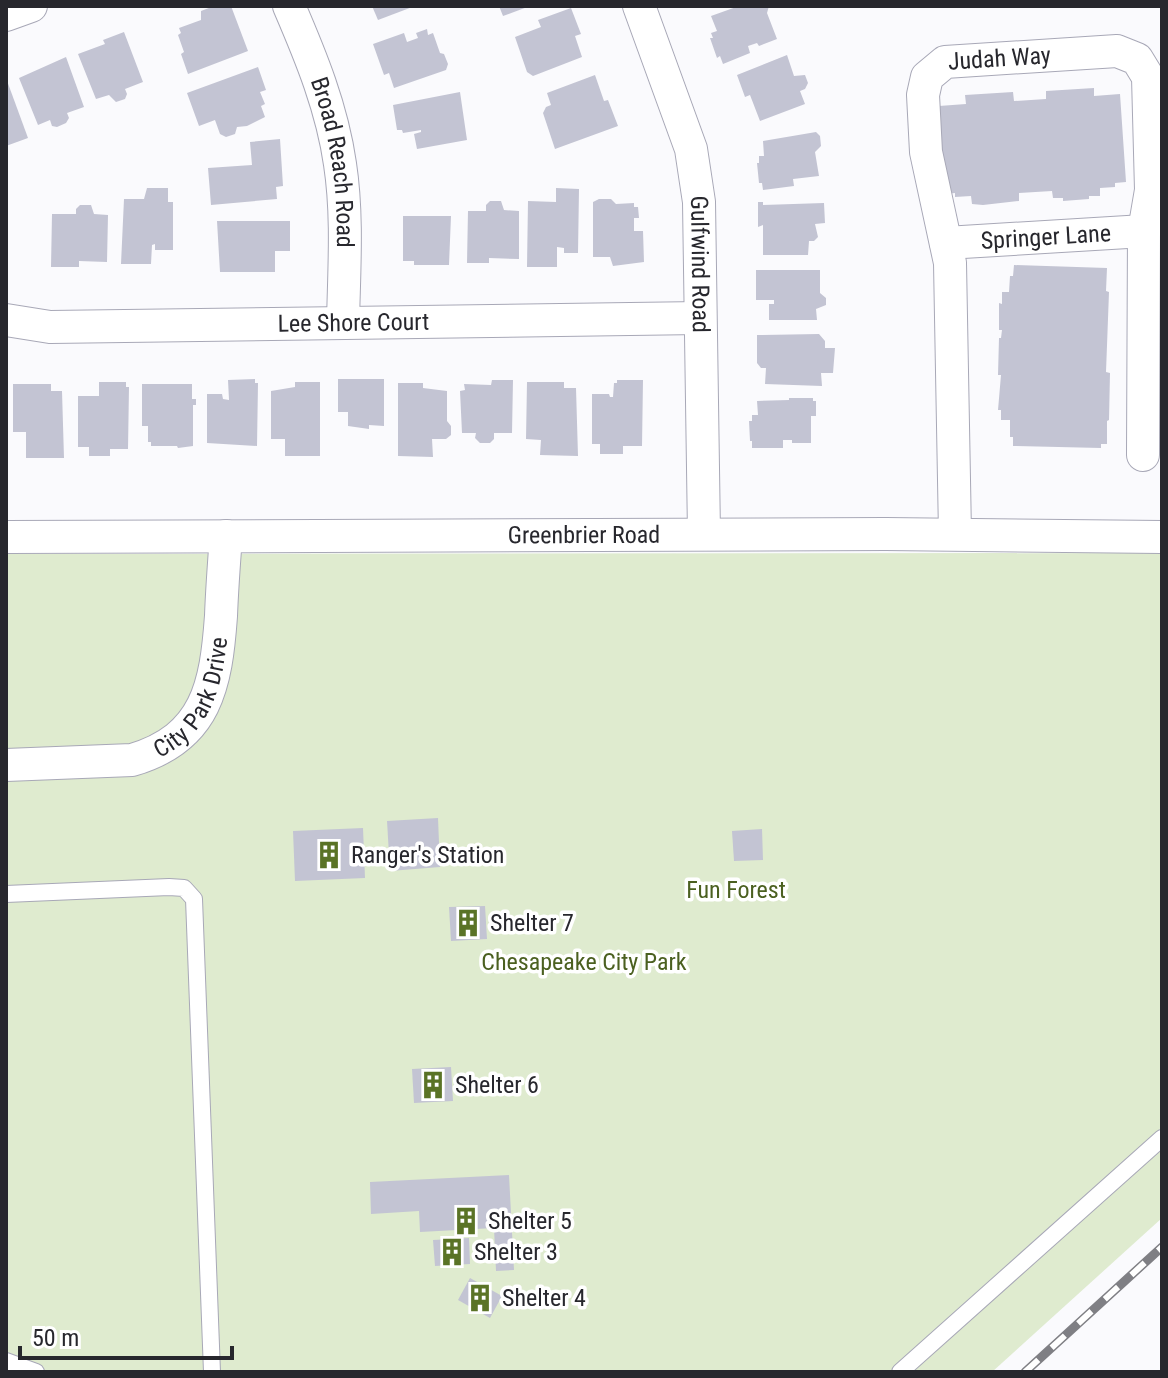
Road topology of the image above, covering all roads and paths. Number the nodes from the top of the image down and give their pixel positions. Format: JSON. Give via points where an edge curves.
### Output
{"nodes":[{"id":1,"x":31,"y":6,"type":"edge"},
{"id":2,"x":289,"y":6,"type":"edge"},
{"id":3,"x":639,"y":6,"type":"edge"},
{"id":4,"x":6,"y":15,"type":"edge"},
{"id":5,"x":1144,"y":231,"type":"junction"},
{"id":6,"x":946,"y":243,"type":"junction"},
{"id":7,"x":700,"y":318,"type":"junction"},
{"id":8,"x":6,"y":320,"type":"edge"},
{"id":9,"x":343,"y":323,"type":"junction"},
{"id":10,"x":1143,"y":455,"type":"dead end"},
{"id":11,"x":704,"y":534,"type":"junction"},
{"id":12,"x":955,"y":534,"type":"junction"},
{"id":13,"x":226,"y":536,"type":"junction"},
{"id":14,"x":6,"y":537,"type":"edge"},
{"id":15,"x":1162,"y":537,"type":"edge"},
{"id":16,"x":6,"y":765,"type":"edge"},
{"id":17,"x":6,"y":894,"type":"edge"},
{"id":18,"x":1162,"y":1138,"type":"edge"},
{"id":19,"x":6,"y":1361,"type":"edge"},
{"id":20,"x":36,"y":1372,"type":"edge"},
{"id":21,"x":212,"y":1372,"type":"edge"},
{"id":22,"x":900,"y":1372,"type":"edge"}],
"edges":[{"from":1,"to":4,"type":"street"},
{"from":2,"to":9,"type":"street","name":"Broad Reach Road","via":[[329,110],[341,164]]},
{"from":3,"to":7,"type":"street","name":"Gulfwind Road","via":[[691,149],[699,202]]},
{"from":5,"to":6,"type":"street","name":"Springer Lane"},
{"from":5,"to":6,"type":"street","name":"Judah Way","via":[[1151,190],[1148,77],[1137,59],[1117,51],[945,62],[927,77],[926,152]]},
{"from":5,"to":10,"type":"street","name":"Judah Way"},
{"from":6,"to":12,"type":"street","name":"Judah Way"},
{"from":7,"to":9,"type":"street","name":"Lee Shore Court"},
{"from":7,"to":11,"type":"street","name":"Gulfwind Road"},
{"from":8,"to":9,"type":"street","name":"Lee Shore Court","via":[[50,327]]},
{"from":11,"to":12,"type":"street","name":"Greenbrier Road"},
{"from":11,"to":13,"type":"street","name":"Greenbrier Road"},
{"from":12,"to":15,"type":"street","name":"Greenbrier Road"},
{"from":13,"to":14,"type":"street","name":"Greenbrier Road"},
{"from":13,"to":16,"type":"street","name":"City Park Drive","via":[[212,688],[178,739],[132,760]]},
{"from":17,"to":21,"type":"lane","via":[[169,887],[184,888],[194,899]]},
{"from":18,"to":22,"type":"lane"},
{"from":19,"to":20,"type":"lane"}]}
